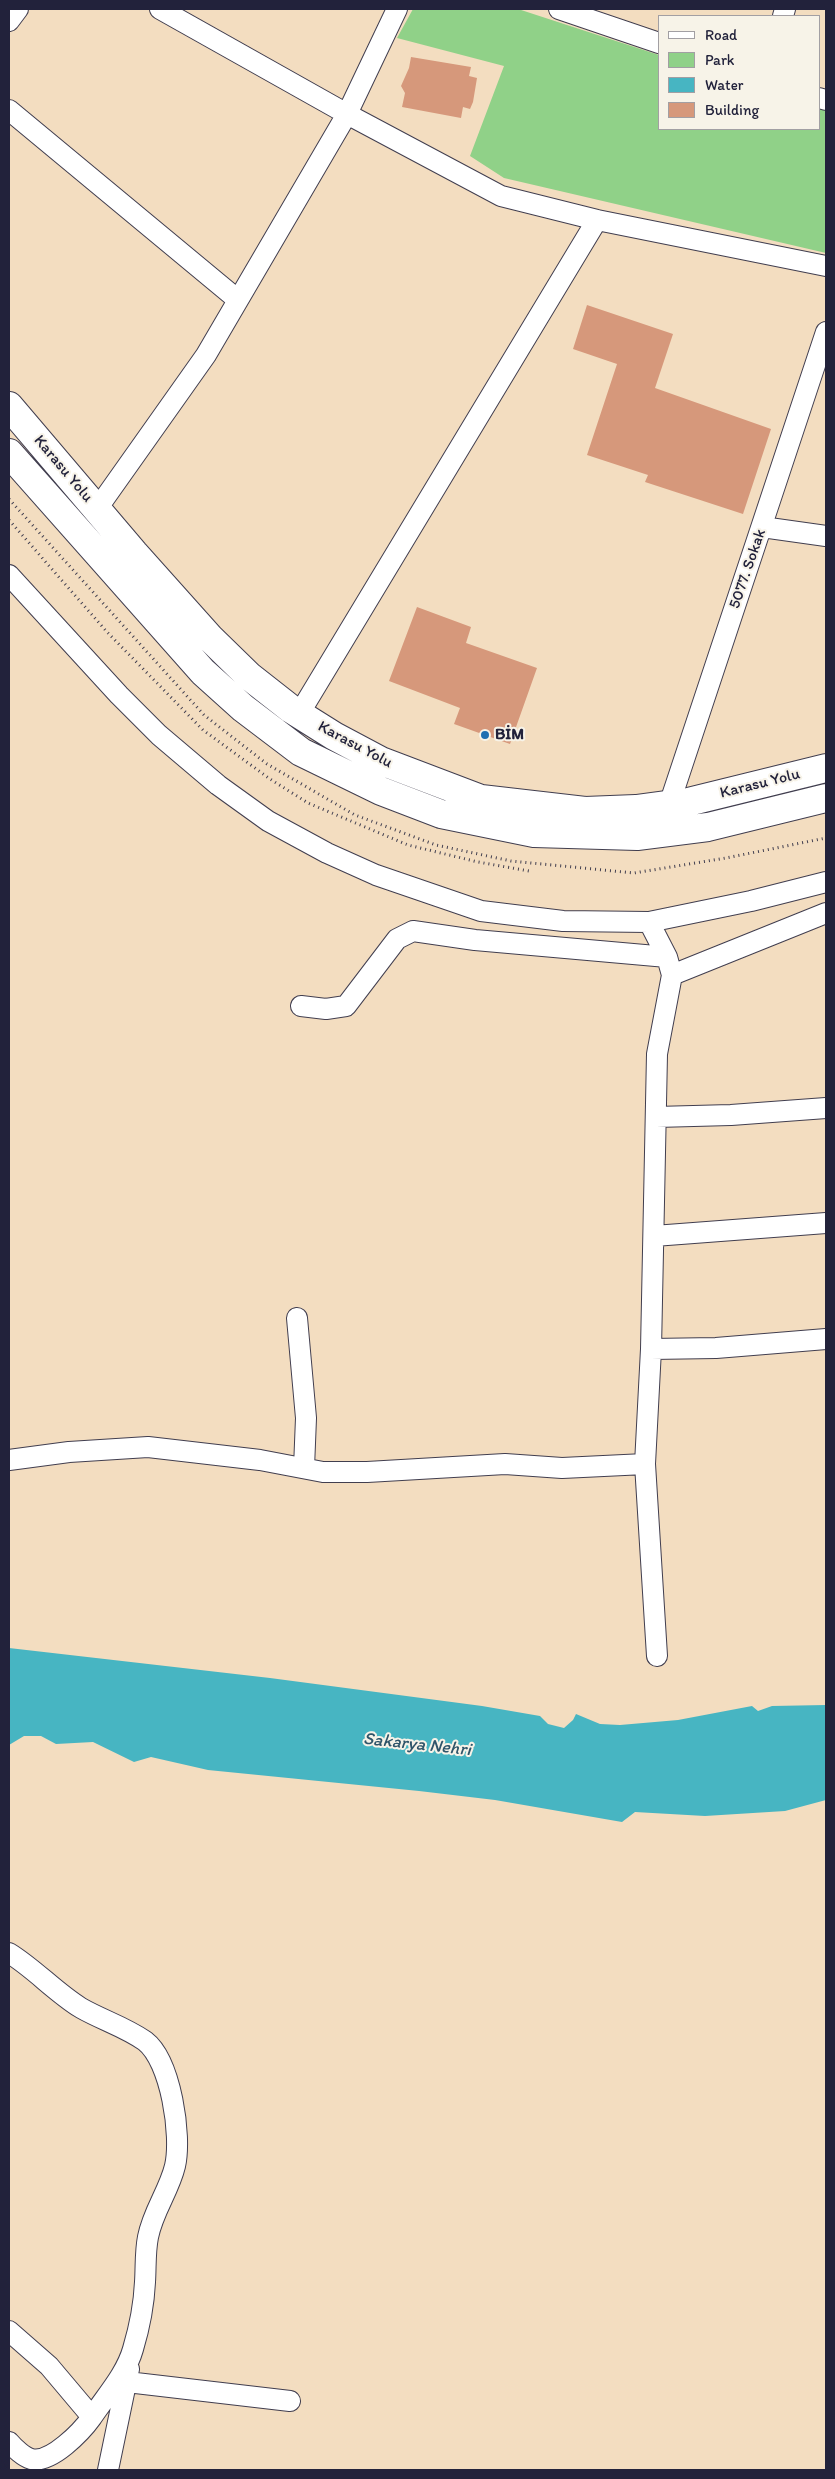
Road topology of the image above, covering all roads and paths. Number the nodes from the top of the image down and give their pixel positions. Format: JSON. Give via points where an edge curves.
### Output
{"nodes":[{"id":1,"x":18,"y":9,"type":"edge"},
{"id":2,"x":160,"y":9,"type":"edge"},
{"id":3,"x":397,"y":9,"type":"edge"},
{"id":4,"x":559,"y":9,"type":"edge"},
{"id":5,"x":9,"y":21,"type":"edge"},
{"id":6,"x":658,"y":43,"type":"edge"},
{"id":7,"x":9,"y":110,"type":"edge"},
{"id":8,"x":347,"y":114,"type":"junction"},
{"id":9,"x":597,"y":220,"type":"junction"},
{"id":10,"x":826,"y":266,"type":"edge"},
{"id":11,"x":238,"y":300,"type":"junction"},
{"id":12,"x":826,"y":332,"type":"edge"},
{"id":13,"x":9,"y":406,"type":"edge"},
{"id":14,"x":9,"y":453,"type":"edge"},
{"id":15,"x":97,"y":509,"type":"junction"},
{"id":16,"x":762,"y":527,"type":"junction"},
{"id":17,"x":826,"y":536,"type":"edge"},
{"id":18,"x":9,"y":575,"type":"edge"},
{"id":19,"x":299,"y":714,"type":"junction"},
{"id":20,"x":826,"y":768,"type":"edge"},
{"id":21,"x":826,"y":798,"type":"edge"},
{"id":22,"x":669,"y":804,"type":"junction"},
{"id":23,"x":826,"y":882,"type":"edge"},
{"id":24,"x":826,"y":913,"type":"edge"},
{"id":25,"x":649,"y":922,"type":"junction"},
{"id":26,"x":670,"y":966,"type":"junction"},
{"id":27,"x":301,"y":1006,"type":"dead end"},
{"id":28,"x":826,"y":1108,"type":"edge"},
{"id":29,"x":656,"y":1117,"type":"junction"},
{"id":30,"x":826,"y":1224,"type":"edge"},
{"id":31,"x":654,"y":1236,"type":"junction"},
{"id":32,"x":297,"y":1318,"type":"dead end"},
{"id":33,"x":826,"y":1339,"type":"edge"},
{"id":34,"x":650,"y":1349,"type":"junction"},
{"id":35,"x":9,"y":1460,"type":"edge"},
{"id":36,"x":645,"y":1464,"type":"junction"},
{"id":37,"x":304,"y":1468,"type":"junction"},
{"id":38,"x":657,"y":1656,"type":"dead end"},
{"id":39,"x":9,"y":1953,"type":"edge"},
{"id":40,"x":9,"y":2331,"type":"edge"},
{"id":41,"x":133,"y":2350,"type":"junction"},
{"id":42,"x":126,"y":2382,"type":"junction"},
{"id":43,"x":290,"y":2401,"type":"dead end"},
{"id":44,"x":92,"y":2417,"type":"junction"},
{"id":45,"x":9,"y":2442,"type":"edge"},
{"id":46,"x":108,"y":2470,"type":"edge"}],
"edges":[{"from":1,"to":5,"type":"street"},
{"from":2,"to":8,"type":"street"},
{"from":3,"to":8,"type":"street"},
{"from":4,"to":6,"type":"street"},
{"from":7,"to":11,"type":"street"},
{"from":8,"to":9,"type":"street","via":[[500,196]]},
{"from":8,"to":11,"type":"street"},
{"from":9,"to":10,"type":"street"},
{"from":9,"to":19,"type":"street"},
{"from":11,"to":15,"type":"street","via":[[206,355]]},
{"from":12,"to":16,"type":"street","name":"5077. Sokak"},
{"from":13,"to":15,"type":"highway","name":"Karasu Yolu"},
{"from":14,"to":21,"type":"highway","name":"Karasu Yolu","via":[[203,672],[243,708],[301,752],[381,791],[441,814],[534,833],[637,836],[708,828]]},
{"from":15,"to":19,"type":"highway","name":"Karasu Yolu","via":[[210,638],[249,676]]},
{"from":16,"to":17,"type":"street"},
{"from":16,"to":22,"type":"street","name":"5077. Sokak"},
{"from":18,"to":25,"type":"street","via":[[159,735],[261,816],[327,853],[376,875],[481,911],[563,922]]},
{"from":19,"to":22,"type":"highway","name":"Karasu Yolu","via":[[381,761],[481,799],[585,811]]},
{"from":20,"to":22,"type":"highway","name":"Karasu Yolu"},
{"from":23,"to":25,"type":"street"},
{"from":24,"to":26,"type":"street"},
{"from":25,"to":26,"type":"street"},
{"from":26,"to":27,"type":"street","via":[[413,931],[397,939],[346,1006],[326,1010]]},
{"from":26,"to":29,"type":"street","via":[[657,1054]]},
{"from":28,"to":29,"type":"street"},
{"from":29,"to":31,"type":"street"},
{"from":30,"to":31,"type":"street"},
{"from":31,"to":34,"type":"street"},
{"from":32,"to":37,"type":"street","via":[[306,1418]]},
{"from":33,"to":34,"type":"street","via":[[716,1348]]},
{"from":34,"to":36,"type":"street"},
{"from":35,"to":37,"type":"street","via":[[148,1447]]},
{"from":36,"to":37,"type":"street","via":[[562,1468],[505,1464],[367,1472],[323,1472]]},
{"from":36,"to":38,"type":"street"},
{"from":39,"to":41,"type":"street","via":[[81,2008],[147,2043],[161,2065],[174,2100],[178,2146],[175,2167],[151,2222],[145,2285]]},
{"from":40,"to":44,"type":"street","via":[[49,2366]]},
{"from":41,"to":42,"type":"street"},
{"from":41,"to":44,"type":"street","via":[[120,2377]]},
{"from":42,"to":43,"type":"street"},
{"from":42,"to":46,"type":"street"},
{"from":44,"to":45,"type":"street","via":[[79,2434],[44,2458],[31,2459]]}]}
